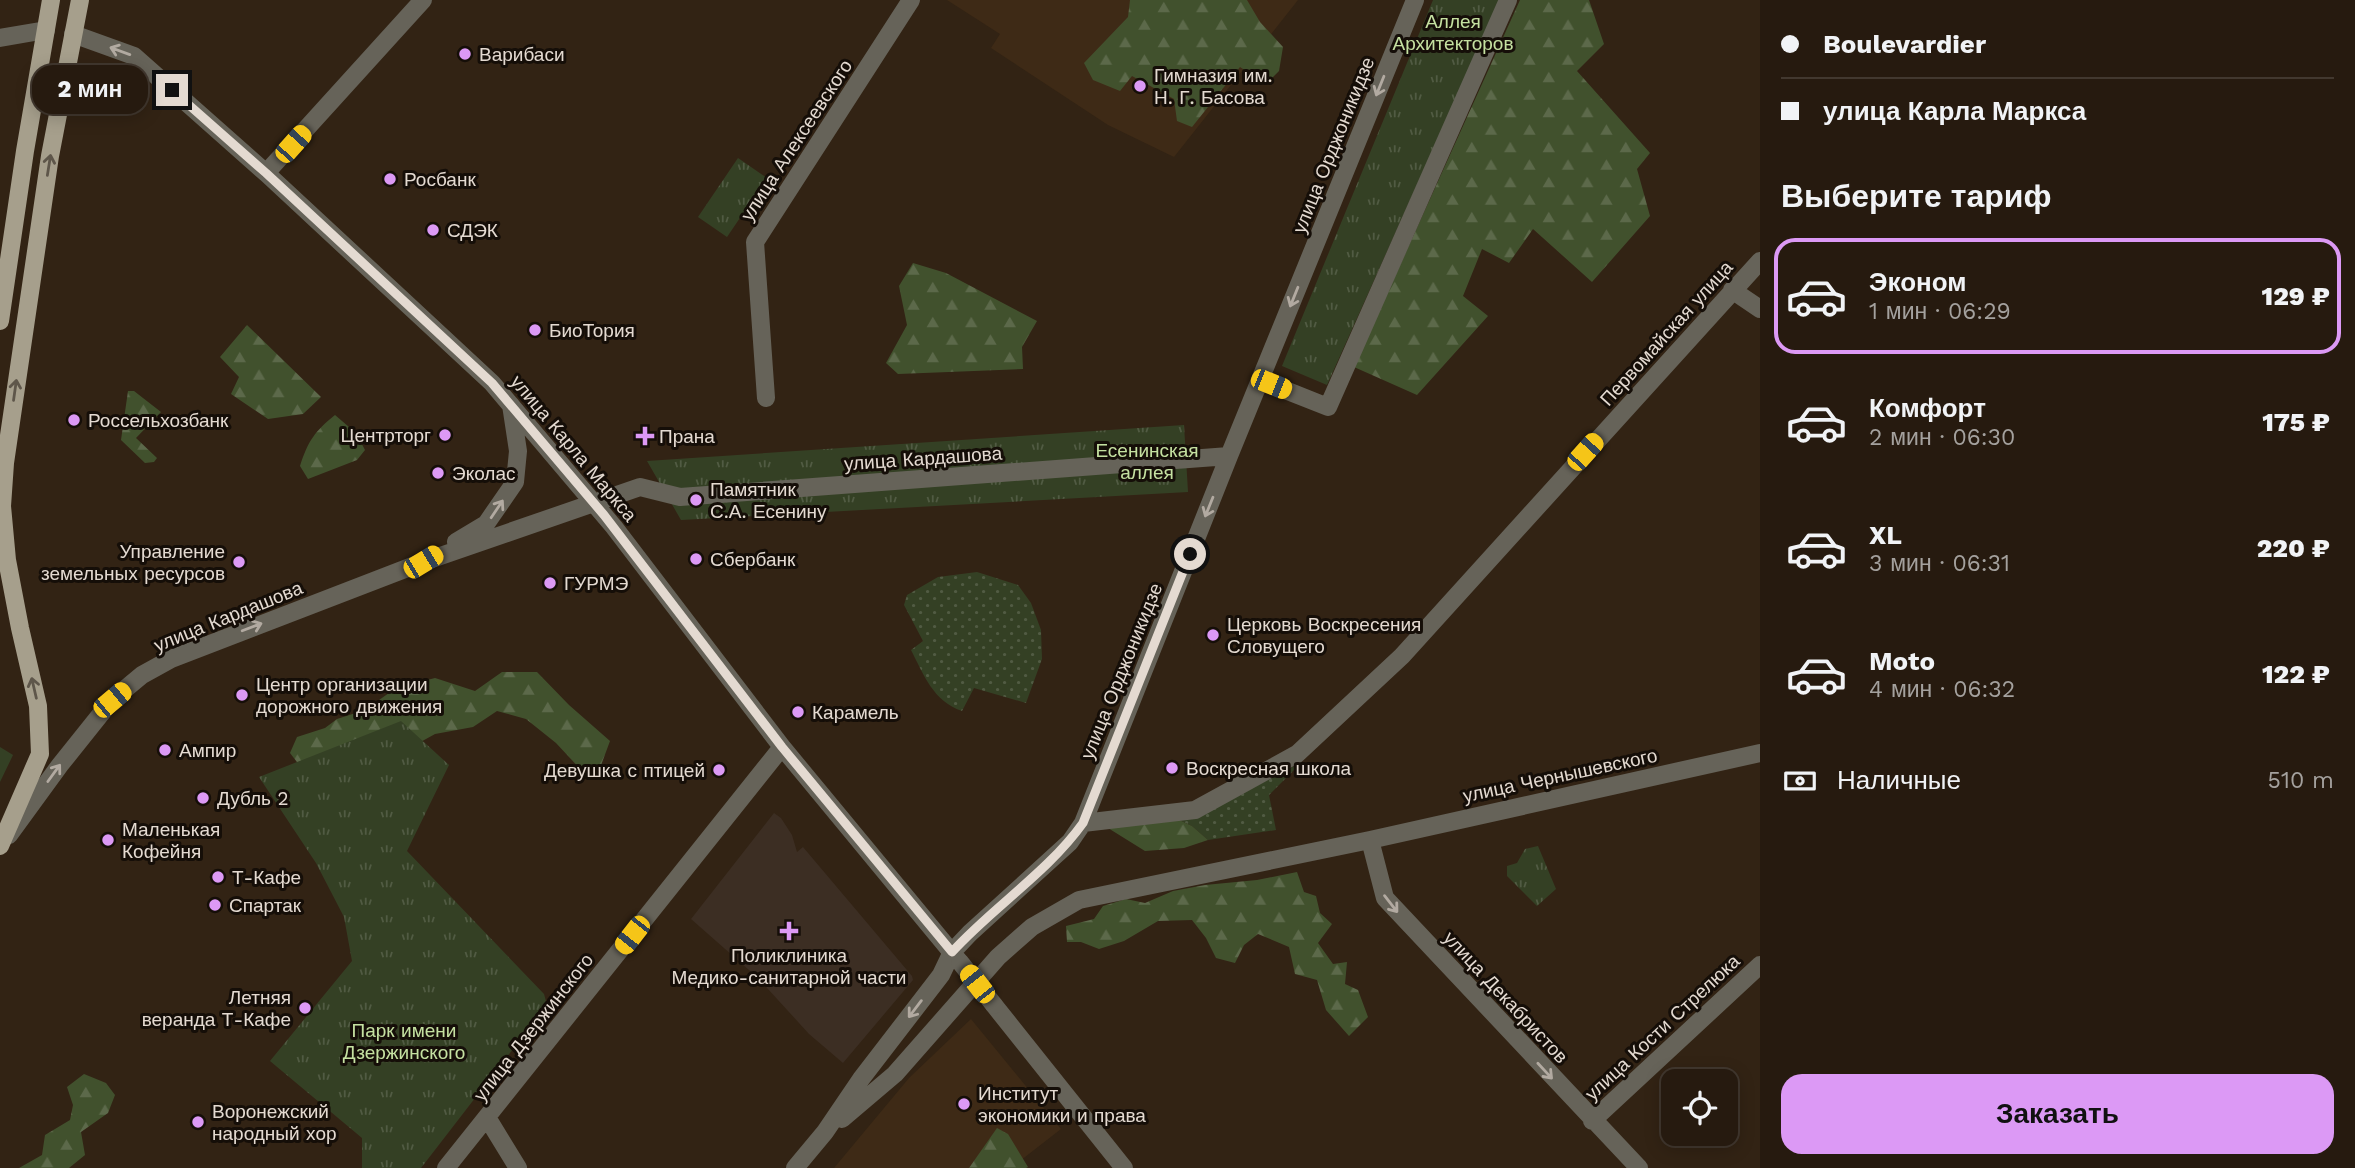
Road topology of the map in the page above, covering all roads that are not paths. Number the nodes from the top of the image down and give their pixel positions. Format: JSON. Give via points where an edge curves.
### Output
{"nodes":[{"id":1,"x":51,"y":0,"type":"edge"},
{"id":2,"x":80,"y":0,"type":"edge"},
{"id":3,"x":423,"y":0,"type":"edge"},
{"id":4,"x":911,"y":0,"type":"edge"},
{"id":5,"x":1415,"y":0,"type":"edge"},
{"id":6,"x":1508,"y":0,"type":"edge"},
{"id":7,"x":46,"y":30,"type":"junction"},
{"id":8,"x":73,"y":34,"type":"junction"},
{"id":9,"x":0,"y":38,"type":"edge"},
{"id":10,"x":266,"y":173,"type":"junction"},
{"id":11,"x":1760,"y":261,"type":"edge"},
{"id":12,"x":1732,"y":290,"type":"junction"},
{"id":13,"x":1760,"y":309,"type":"edge"},
{"id":14,"x":0,"y":321,"type":"edge"},
{"id":15,"x":1260,"y":380,"type":"junction"},
{"id":16,"x":766,"y":398,"type":"dead end"},
{"id":17,"x":510,"y":404,"type":"junction"},
{"id":18,"x":1229,"y":456,"type":"junction"},
{"id":19,"x":594,"y":502,"type":"junction"},
{"id":20,"x":423,"y":562,"type":"junction"},
{"id":21,"x":0,"y":589,"type":"edge"},
{"id":22,"x":20,"y":628,"type":"junction"},
{"id":23,"x":782,"y":747,"type":"junction"},
{"id":24,"x":1760,"y":753,"type":"edge"},
{"id":25,"x":1083,"y":823,"type":"junction"},
{"id":26,"x":1370,"y":840,"type":"junction"},
{"id":27,"x":0,"y":847,"type":"edge"},
{"id":28,"x":956,"y":957,"type":"junction"},
{"id":29,"x":1760,"y":965,"type":"edge"},
{"id":30,"x":488,"y":1119,"type":"junction"},
{"id":31,"x":1592,"y":1121,"type":"junction"},
{"id":32,"x":825,"y":1132,"type":"junction"},
{"id":33,"x":446,"y":1168,"type":"edge"},
{"id":34,"x":518,"y":1168,"type":"edge"},
{"id":35,"x":795,"y":1168,"type":"edge"},
{"id":36,"x":1124,"y":1168,"type":"edge"},
{"id":37,"x":1639,"y":1168,"type":"edge"}],
"edges":[{"from":1,"to":7,"type":"main road"},
{"from":2,"to":8,"type":"main road"},
{"from":3,"to":10,"type":"street"},
{"from":4,"to":16,"type":"street","name":"улица Алексеевского","via":[[755,242]]},
{"from":5,"to":15,"type":"street","name":"улица Орджоникидзе","one_way":true},
{"from":6,"to":15,"type":"street","via":[[1328,407]]},
{"from":7,"to":8,"type":"main road","name":"улица Карла Маркса"},
{"from":7,"to":9,"type":"street","name":"улица Карла Маркса"},
{"from":7,"to":14,"type":"main road"},
{"from":10,"to":8,"type":"street","name":"улица Карла Маркса","one_way":true,"via":[[134,56]]},
{"from":22,"to":8,"type":"main road","one_way":true,"via":[[2,506],[5,463],[50,156]]},
{"from":10,"to":17,"type":"street","name":"улица Карла Маркса"},
{"from":11,"to":12,"type":"street","name":"Первомайская улица"},
{"from":12,"to":13,"type":"street"},
{"from":12,"to":25,"type":"street","name":"Первомайская улица","via":[[1402,656],[1297,754],[1195,810]]},
{"from":15,"to":18,"type":"street","name":"улица Орджоникидзе"},
{"from":17,"to":19,"type":"street","name":"улица Карла Маркса"},
{"from":20,"to":17,"type":"street","name":"улица Кардашова","one_way":true,"via":[[486,524],[515,482],[518,451]]},
{"from":18,"to":19,"type":"street","name":"улица Кардашова","via":[[680,497],[640,487]]},
{"from":18,"to":25,"type":"street","name":"улица Орджоникидзе","one_way":true},
{"from":19,"to":20,"type":"street","name":"улица Кардашова"},
{"from":19,"to":23,"type":"street","name":"улица Карла Маркса"},
{"from":27,"to":20,"type":"street","name":"улица Кардашова","one_way":true,"via":[[90,726],[142,675],[210,643]]},
{"from":21,"to":22,"type":"main road"},
{"from":27,"to":22,"type":"main road","one_way":true,"via":[[40,754],[38,706]]},
{"from":23,"to":28,"type":"street","name":"улица Карла Маркса"},
{"from":23,"to":30,"type":"street","name":"улица Дзержинского"},
{"from":24,"to":26,"type":"street","name":"улица Чернышевского"},
{"from":25,"to":28,"type":"street","name":"улица Орджоникидзе","via":[[1070,842],[970,933]]},
{"from":26,"to":31,"type":"street","name":"улица Декабристов","one_way":true,"via":[[1385,898]]},
{"from":26,"to":32,"type":"street","name":"улица Чернышевского","via":[[1079,900],[1032,927],[998,957],[895,1074]]},
{"from":28,"to":32,"type":"street","name":"улица Орджоникидзе","one_way":true},
{"from":28,"to":36,"type":"street","name":"улица Карла Маркса","bridge":true},
{"from":29,"to":31,"type":"street","name":"улица Кости Стрелюка"},
{"from":30,"to":33,"type":"street","name":"улица Дзержинского"},
{"from":30,"to":34,"type":"street"},
{"from":31,"to":37,"type":"street","name":"улица Декабристов"},
{"from":32,"to":35,"type":"street","name":"улица Орджоникидзе"}]}
